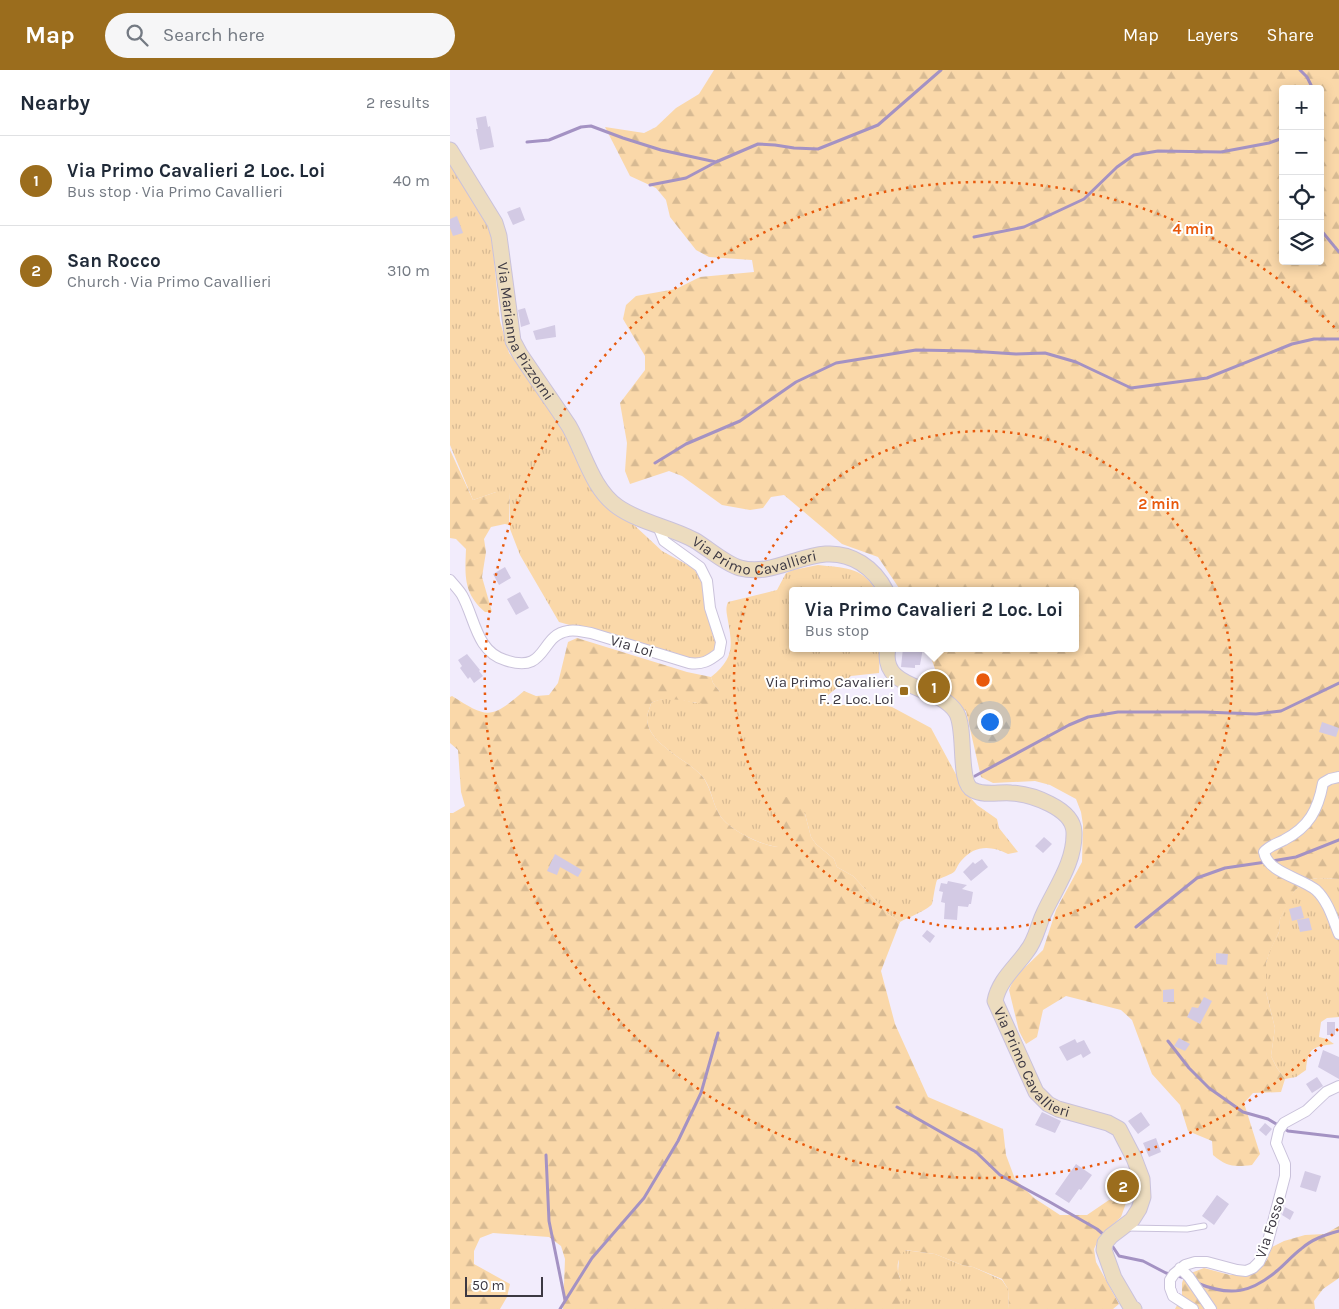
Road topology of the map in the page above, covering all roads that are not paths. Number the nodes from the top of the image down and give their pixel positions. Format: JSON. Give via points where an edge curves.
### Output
{"nodes":[{"id":1,"x":450,"y":150,"type":"edge"},
{"id":2,"x":616,"y":506,"type":"joint"},
{"id":3,"x":658,"y":526,"type":"junction"},
{"id":4,"x":450,"y":580,"type":"edge"},
{"id":5,"x":883,"y":587,"type":"edge"},
{"id":6,"x":887,"y":652,"type":"edge"},
{"id":7,"x":1339,"y":777,"type":"edge"},
{"id":8,"x":1339,"y":934,"type":"edge"},
{"id":9,"x":1339,"y":1086,"type":"edge"},
{"id":10,"x":1204,"y":1226,"type":"dead end"},
{"id":11,"x":1124,"y":1228,"type":"junction"},
{"id":12,"x":1180,"y":1268,"type":"junction"},
{"id":13,"x":1134,"y":1309,"type":"edge"},
{"id":14,"x":1193,"y":1309,"type":"edge"},
{"id":15,"x":1211,"y":1309,"type":"edge"}],
"edges":[{"from":1,"to":2,"type":"main road","name":"Via Marianna Pizzorni","via":[[495,223],[513,341],[570,428],[599,487]]},
{"from":2,"to":3,"type":"main road","name":"Via Primo Cavallieri"},
{"from":3,"to":4,"type":"street","name":"Via Loi","via":[[664,541],[700,567],[707,581],[710,608],[721,642],[719,653],[710,661],[689,663],[576,630],[553,638],[540,656],[529,663],[515,664],[502,659],[482,643],[462,594]]},
{"from":3,"to":5,"type":"main road","name":"Via Primo Cavallieri","via":[[694,540],[737,568],[749,570],[824,554],[844,555],[874,573]]},
{"from":6,"to":11,"type":"main road","name":"Via Primo Cavallieri","via":[[888,668],[895,675],[946,700],[956,711],[963,738],[964,772],[970,789],[1038,799],[1065,815],[1074,830],[1069,864],[1029,949],[999,987],[994,1001],[1036,1092],[1058,1109],[1108,1122],[1127,1142],[1142,1179],[1142,1197],[1139,1209]]},
{"from":7,"to":8,"type":"street","via":[[1323,783],[1315,813],[1303,828],[1264,852],[1270,865],[1321,896]]},
{"from":9,"to":12,"type":"street","name":"Via Fosso","via":[[1326,1092],[1279,1130],[1276,1144],[1285,1164],[1285,1176],[1267,1245],[1257,1265],[1242,1271],[1202,1261]]},
{"from":10,"to":11,"type":"lane","via":[[1187,1229]]},
{"from":11,"to":13,"type":"main road","name":"Via Primo Cavallieri","via":[[1111,1236],[1104,1250],[1114,1278]]},
{"from":12,"to":14,"type":"street","via":[[1170,1280],[1171,1292]]},
{"from":12,"to":15,"type":"street"}]}
